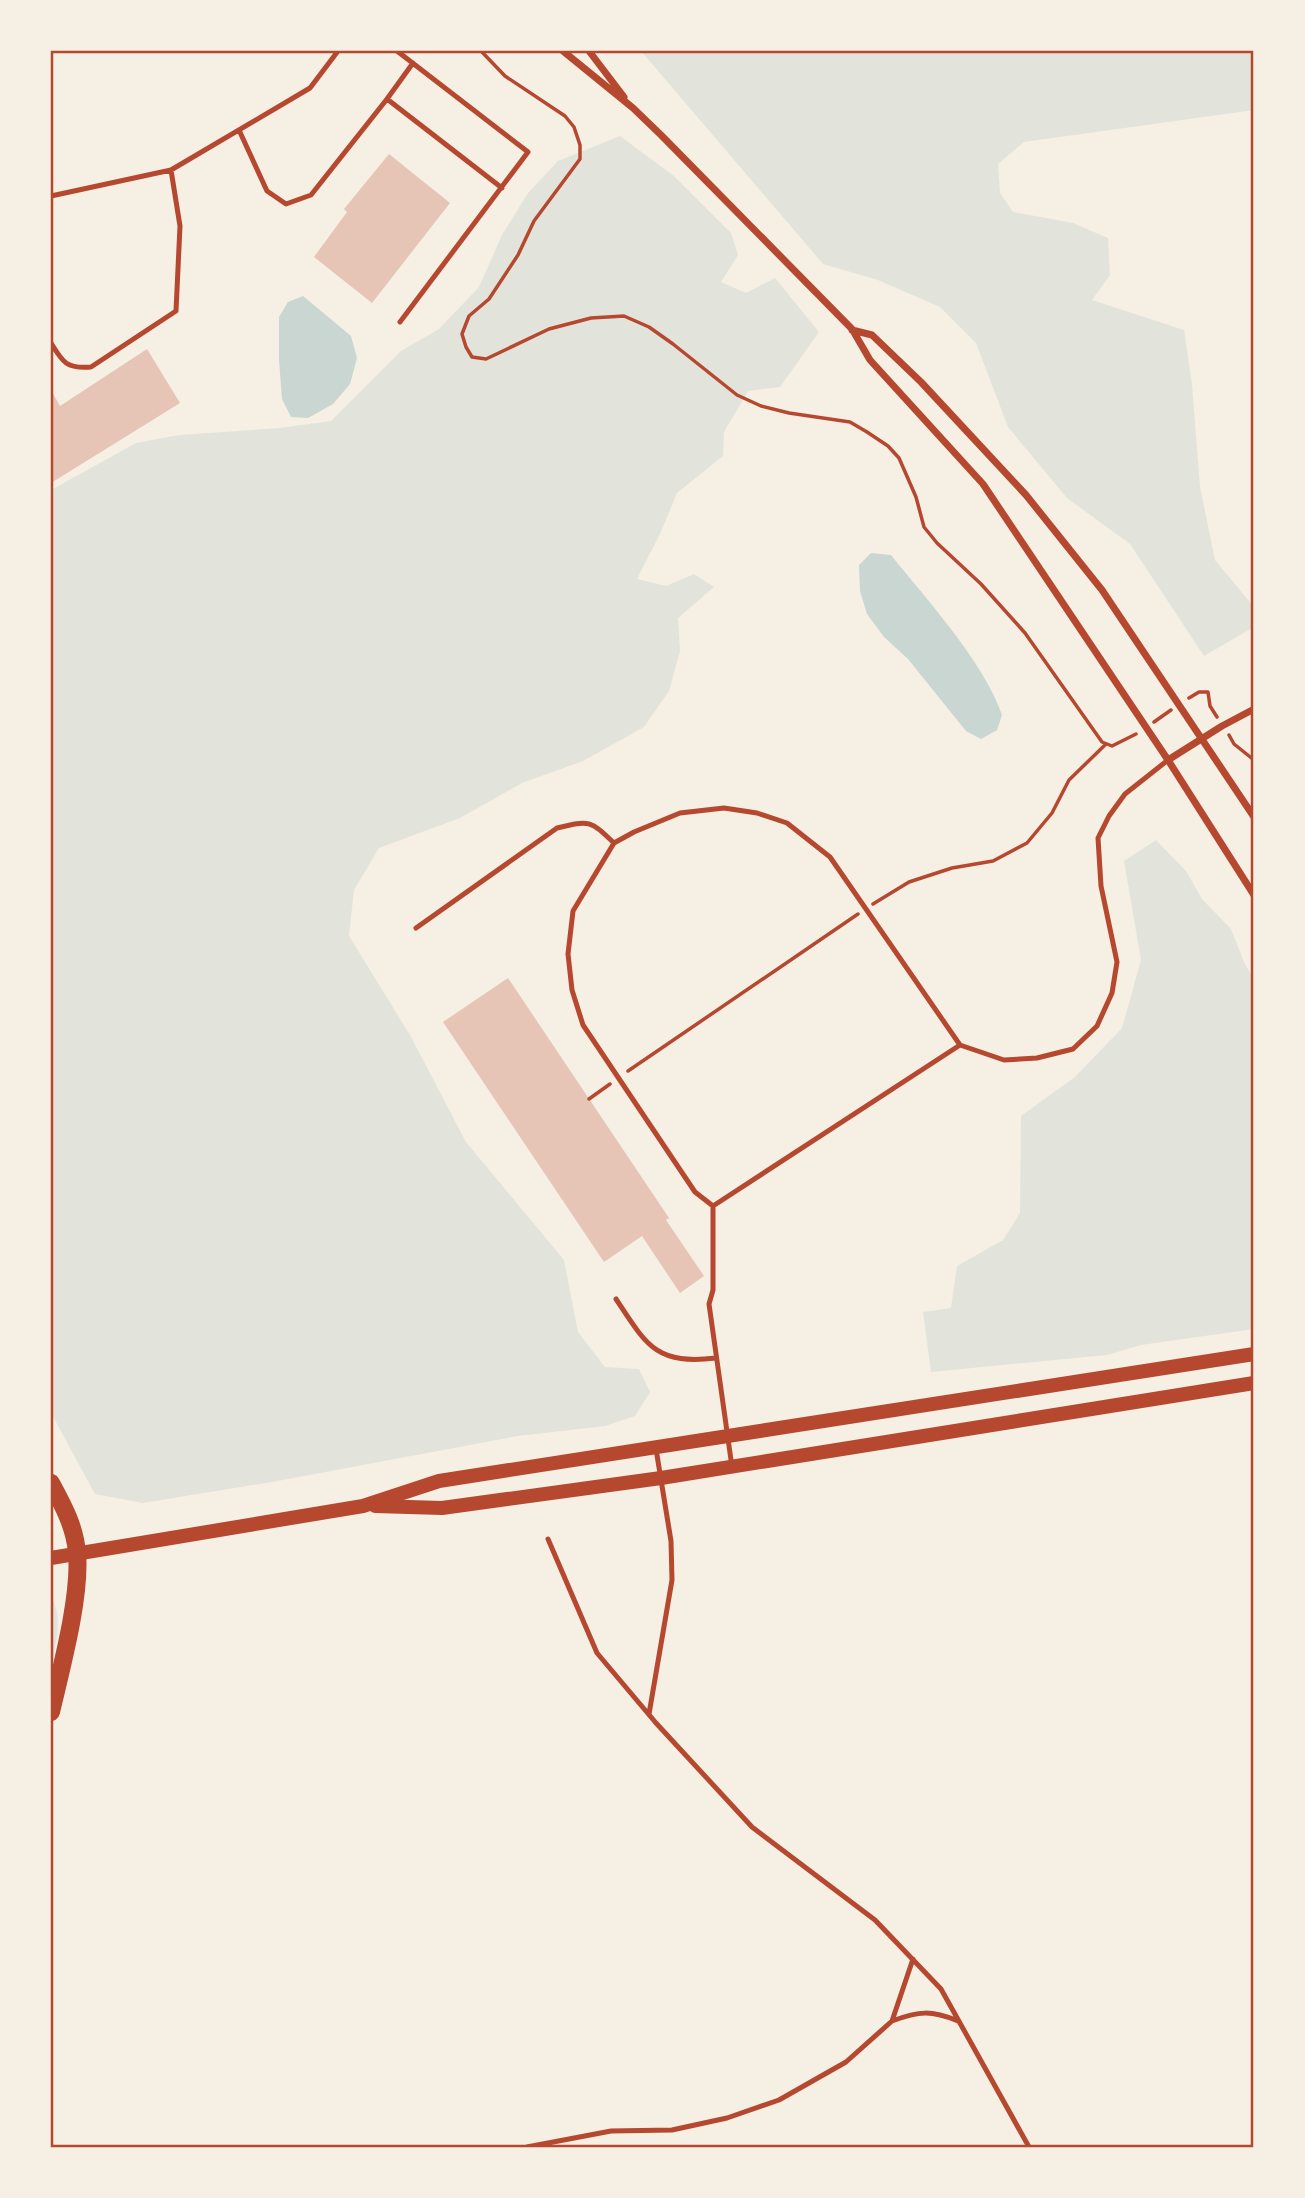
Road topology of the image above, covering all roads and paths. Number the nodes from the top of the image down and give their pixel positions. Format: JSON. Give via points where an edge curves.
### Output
{"nodes":[{"id":1,"x":338,"y":51,"type":"edge"},
{"id":2,"x":397,"y":51,"type":"edge"},
{"id":3,"x":481,"y":51,"type":"edge"},
{"id":4,"x":563,"y":51,"type":"edge"},
{"id":5,"x":589,"y":51,"type":"edge"},
{"id":6,"x":413,"y":63,"type":"junction"},
{"id":7,"x":387,"y":99,"type":"junction"},
{"id":8,"x":633,"y":108,"type":"junction"},
{"id":9,"x":239,"y":130,"type":"junction"},
{"id":10,"x":171,"y":170,"type":"junction"},
{"id":11,"x":502,"y":188,"type":"junction"},
{"id":12,"x":51,"y":196,"type":"edge"},
{"id":13,"x":400,"y":323,"type":"dead end"},
{"id":14,"x":852,"y":329,"type":"junction"},
{"id":15,"x":51,"y":343,"type":"edge"},
{"id":16,"x":1179,"y":705,"type":"junction"},
{"id":17,"x":1254,"y":709,"type":"edge"},
{"id":18,"x":1222,"y":726,"type":"junction"},
{"id":19,"x":1146,"y":728,"type":"junction"},
{"id":20,"x":1202,"y":740,"type":"junction"},
{"id":21,"x":1106,"y":744,"type":"junction"},
{"id":22,"x":1168,"y":760,"type":"junction"},
{"id":23,"x":1254,"y":760,"type":"edge"},
{"id":24,"x":1254,"y":817,"type":"edge"},
{"id":25,"x":614,"y":843,"type":"junction"},
{"id":26,"x":1254,"y":895,"type":"edge"},
{"id":27,"x":866,"y":908,"type":"junction"},
{"id":28,"x":416,"y":928,"type":"dead end"},
{"id":29,"x":960,"y":1045,"type":"junction"},
{"id":30,"x":618,"y":1078,"type":"junction"},
{"id":31,"x":589,"y":1099,"type":"dead end"},
{"id":32,"x":713,"y":1206,"type":"junction"},
{"id":33,"x":615,"y":1299,"type":"dead end"},
{"id":34,"x":1254,"y":1354,"type":"edge"},
{"id":35,"x":716,"y":1358,"type":"junction"},
{"id":36,"x":1254,"y":1383,"type":"edge"},
{"id":37,"x":728,"y":1437,"type":"junction"},
{"id":38,"x":656,"y":1449,"type":"junction"},
{"id":39,"x":732,"y":1467,"type":"junction"},
{"id":40,"x":660,"y":1478,"type":"junction"},
{"id":41,"x":51,"y":1483,"type":"edge"},
{"id":42,"x":363,"y":1506,"type":"junction"},
{"id":43,"x":548,"y":1539,"type":"dead end"},
{"id":44,"x":77,"y":1554,"type":"junction"},
{"id":45,"x":51,"y":1558,"type":"edge"},
{"id":46,"x":51,"y":1712,"type":"edge"},
{"id":47,"x":649,"y":1714,"type":"junction"},
{"id":48,"x":913,"y":1959,"type":"junction"},
{"id":49,"x":892,"y":2021,"type":"junction"},
{"id":50,"x":958,"y":2021,"type":"junction"},
{"id":51,"x":527,"y":2147,"type":"edge"},
{"id":52,"x":1029,"y":2147,"type":"edge"}],
"edges":[{"from":1,"to":9,"type":"lane","via":[[310,88]]},
{"from":2,"to":6,"type":"lane"},
{"from":3,"to":21,"type":"path","via":[[505,76],[565,116],[574,127],[580,159],[534,220],[489,299],[469,316],[462,334],[472,357],[486,359],[549,329],[591,318],[624,316],[649,327],[737,395],[789,413],[850,422],[867,432],[899,458],[925,527],[937,543],[1025,633]]},
{"from":4,"to":8,"type":"street"},
{"from":5,"to":8,"type":"street"},
{"from":6,"to":7,"type":"lane"},
{"from":6,"to":11,"type":"lane","via":[[528,152]]},
{"from":7,"to":9,"type":"lane","via":[[311,195],[286,204],[267,191]]},
{"from":7,"to":11,"type":"lane"},
{"from":8,"to":14,"type":"street"},
{"from":9,"to":10,"type":"lane"},
{"from":10,"to":12,"type":"lane"},
{"from":10,"to":15,"type":"lane","via":[[180,226],[176,311],[91,367],[75,368],[62,361]]},
{"from":11,"to":13,"type":"lane"},
{"from":14,"to":16,"type":"street","via":[[872,335],[1026,495],[1102,590]]},
{"from":14,"to":19,"type":"street","via":[[870,360],[983,484]]},
{"from":16,"to":18,"type":"path","via":[[1199,692],[1208,692]]},
{"from":16,"to":19,"type":"path"},
{"from":16,"to":20,"type":"street"},
{"from":17,"to":18,"type":"street"},
{"from":18,"to":20,"type":"street"},
{"from":18,"to":23,"type":"path","via":[[1234,744]]},
{"from":19,"to":21,"type":"path","via":[[1112,746]]},
{"from":19,"to":22,"type":"street"},
{"from":20,"to":22,"type":"street"},
{"from":20,"to":24,"type":"street"},
{"from":21,"to":27,"type":"path","via":[[1069,780],[1052,813],[1027,843],[993,861],[909,882]]},
{"from":22,"to":26,"type":"street"},
{"from":22,"to":29,"type":"lane","via":[[1125,794],[1098,838],[1101,886],[1116,962],[1112,993],[1097,1026],[1073,1049],[1037,1058],[1004,1060]]},
{"from":25,"to":27,"type":"lane","via":[[680,813],[724,808],[757,813],[787,823],[830,857]]},
{"from":25,"to":28,"type":"lane","via":[[594,824],[557,828]]},
{"from":25,"to":30,"type":"lane","via":[[573,911],[568,954],[572,990],[583,1025]]},
{"from":27,"to":29,"type":"lane"},
{"from":27,"to":30,"type":"path"},
{"from":29,"to":32,"type":"lane"},
{"from":30,"to":31,"type":"path"},
{"from":30,"to":32,"type":"lane","via":[[695,1192]]},
{"from":32,"to":35,"type":"lane","via":[[709,1304]]},
{"from":33,"to":35,"type":"lane","via":[[653,1349],[691,1361]]},
{"from":34,"to":37,"type":"main road"},
{"from":35,"to":37,"type":"lane"},
{"from":36,"to":39,"type":"main road"},
{"from":37,"to":38,"type":"main road"},
{"from":37,"to":39,"type":"lane"},
{"from":38,"to":40,"type":"lane"},
{"from":38,"to":42,"type":"main road","via":[[439,1481]]},
{"from":39,"to":40,"type":"main road"},
{"from":40,"to":42,"type":"main road","via":[[442,1508]]},
{"from":40,"to":47,"type":"lane","via":[[671,1541],[672,1580]]},
{"from":41,"to":44,"type":"highway","via":[[68,1514]]},
{"from":42,"to":44,"type":"main road"},
{"from":43,"to":47,"type":"lane","via":[[597,1653]]},
{"from":44,"to":45,"type":"main road"},
{"from":44,"to":46,"type":"highway","via":[[73,1608]]},
{"from":47,"to":48,"type":"lane","via":[[752,1827],[875,1920]]},
{"from":48,"to":49,"type":"lane"},
{"from":48,"to":50,"type":"lane","via":[[941,1989]]},
{"from":49,"to":50,"type":"lane","via":[[930,2012]]},
{"from":49,"to":51,"type":"lane","via":[[846,2063],[779,2100],[727,2118],[671,2130],[611,2131]]},
{"from":50,"to":52,"type":"lane"}]}
